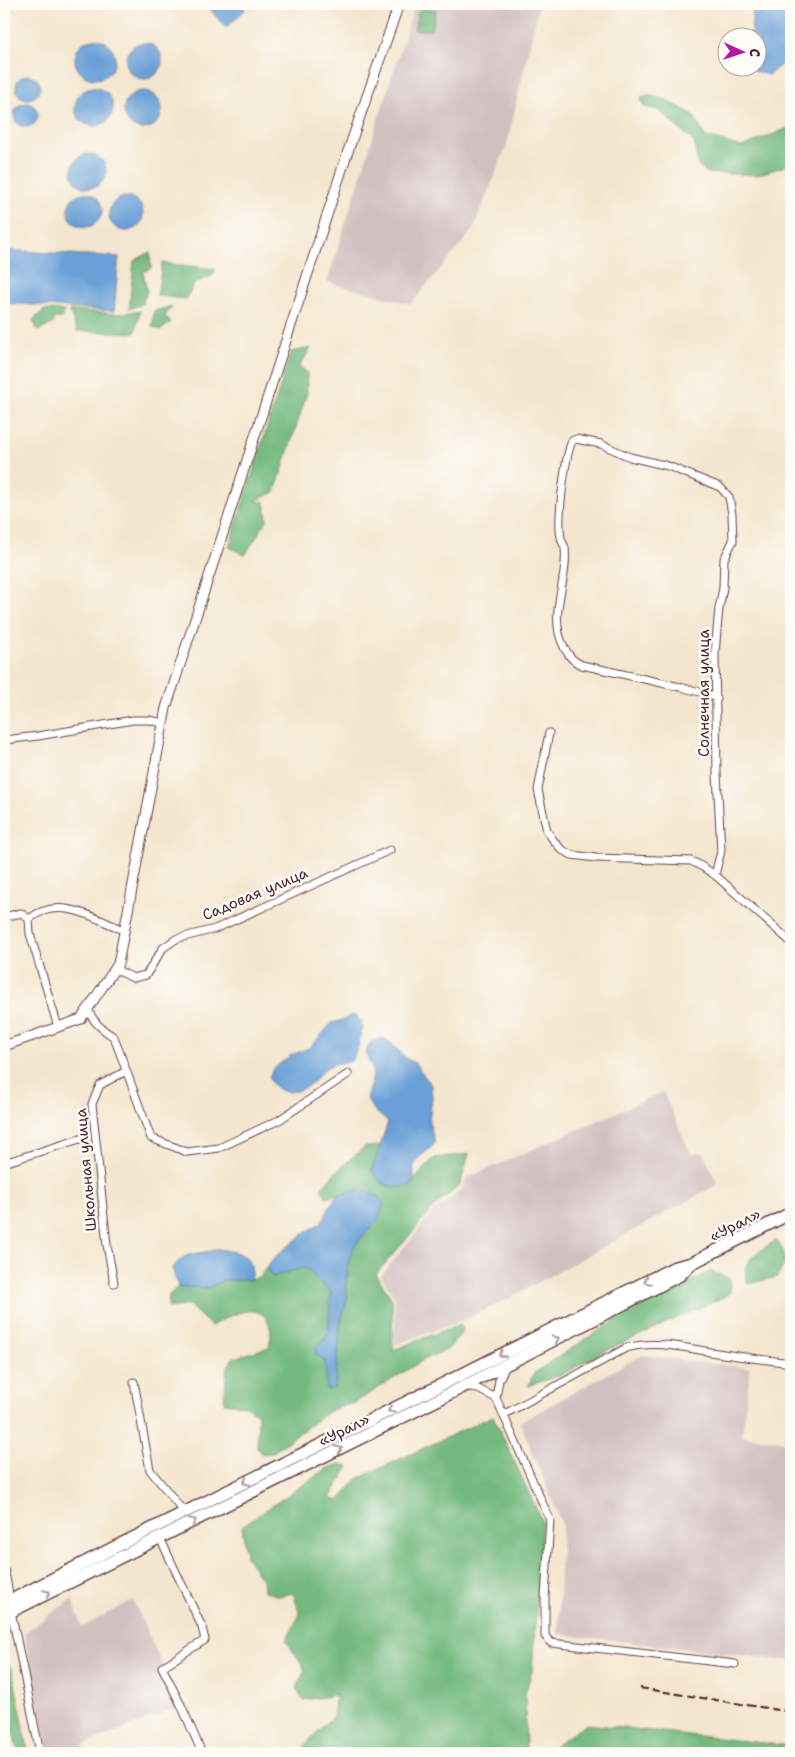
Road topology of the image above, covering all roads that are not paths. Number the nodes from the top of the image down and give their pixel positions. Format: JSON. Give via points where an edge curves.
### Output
{"nodes":[{"id":1,"x":399,"y":4,"type":"edge"},
{"id":2,"x":717,"y":699,"type":"junction"},
{"id":3,"x":163,"y":723,"type":"junction"},
{"id":4,"x":549,"y":732,"type":"dead end"},
{"id":5,"x":4,"y":740,"type":"edge"},
{"id":6,"x":390,"y":850,"type":"dead end"},
{"id":7,"x":715,"y":875,"type":"junction"},
{"id":8,"x":4,"y":917,"type":"edge"},
{"id":9,"x":30,"y":919,"type":"junction"},
{"id":10,"x":125,"y":931,"type":"junction"},
{"id":11,"x":791,"y":942,"type":"edge"},
{"id":12,"x":115,"y":969,"type":"junction"},
{"id":13,"x":88,"y":1008,"type":"junction"},
{"id":14,"x":58,"y":1027,"type":"junction"},
{"id":15,"x":4,"y":1046,"type":"edge"},
{"id":16,"x":126,"y":1071,"type":"junction"},
{"id":17,"x":348,"y":1074,"type":"dead end"},
{"id":18,"x":83,"y":1138,"type":"dead end"},
{"id":19,"x":4,"y":1163,"type":"edge"},
{"id":20,"x":791,"y":1213,"type":"edge"},
{"id":21,"x":692,"y":1263,"type":"junction"},
{"id":22,"x":114,"y":1283,"type":"dead end"},
{"id":23,"x":791,"y":1364,"type":"edge"},
{"id":24,"x":506,"y":1366,"type":"junction"},
{"id":25,"x":134,"y":1382,"type":"dead end"},
{"id":26,"x":464,"y":1386,"type":"junction"},
{"id":27,"x":496,"y":1398,"type":"junction"},
{"id":28,"x":503,"y":1415,"type":"junction"},
{"id":29,"x":185,"y":1513,"type":"junction"},
{"id":30,"x":160,"y":1538,"type":"junction"},
{"id":31,"x":4,"y":1572,"type":"edge"},
{"id":32,"x":6,"y":1585,"type":"junction"},
{"id":33,"x":27,"y":1592,"type":"junction"},
{"id":34,"x":7,"y":1608,"type":"edge"},
{"id":35,"x":735,"y":1664,"type":"dead end"},
{"id":36,"x":40,"y":1753,"type":"edge"},
{"id":37,"x":202,"y":1753,"type":"edge"}],
"edges":[{"from":1,"to":3,"type":"street","via":[[347,154]]},
{"from":2,"to":2,"type":"street","name":"Солнечная улица","via":[[715,652],[724,559],[733,540],[729,497],[720,487],[668,466],[630,457],[601,444],[572,441],[560,516],[561,538],[565,547],[557,611],[561,639],[570,657],[582,665],[708,694]]},
{"from":2,"to":7,"type":"street","name":"Солнечная улица","via":[[722,851]]},
{"from":3,"to":5,"type":"street","via":[[133,720]]},
{"from":3,"to":10,"type":"street"},
{"from":4,"to":7,"type":"street","via":[[538,790],[547,831],[562,850],[572,855],[596,858],[691,861]]},
{"from":6,"to":12,"type":"street","name":"Садовая улица","via":[[215,928],[176,939],[163,948],[146,975],[133,978]]},
{"from":7,"to":11,"type":"street"},
{"from":8,"to":9,"type":"street","via":[[21,913]]},
{"from":9,"to":10,"type":"street","via":[[40,911],[52,908],[73,909]]},
{"from":9,"to":14,"type":"street","via":[[30,934]]},
{"from":10,"to":12,"type":"street"},
{"from":12,"to":13,"type":"street"},
{"from":13,"to":14,"type":"street","via":[[81,1020]]},
{"from":13,"to":16,"type":"street","via":[[101,1030],[114,1037]]},
{"from":14,"to":15,"type":"street"},
{"from":16,"to":17,"type":"street","via":[[150,1138],[187,1152],[220,1148],[279,1120]]},
{"from":16,"to":22,"type":"street","name":"Школьная улица","via":[[100,1085],[92,1104]]},
{"from":18,"to":19,"type":"street"},
{"from":20,"to":21,"type":"highway","name":"«Урал»"},
{"from":24,"to":21,"type":"highway","name":"«Урал»","one_way":true,"via":[[680,1275]]},
{"from":21,"to":29,"type":"highway","name":"«Урал»","one_way":true,"via":[[675,1267]]},
{"from":23,"to":28,"type":"street","via":[[668,1345],[633,1346]]},
{"from":24,"to":26,"type":"highway","name":"«Урал»"},
{"from":24,"to":27,"type":"street","via":[[499,1380]]},
{"from":25,"to":29,"type":"street","via":[[150,1470]]},
{"from":26,"to":27,"type":"street"},
{"from":30,"to":26,"type":"highway","name":"«Урал»","one_way":true},
{"from":27,"to":28,"type":"street"},
{"from":28,"to":35,"type":"street","via":[[550,1520],[546,1636],[551,1643]]},
{"from":29,"to":33,"type":"highway","name":"«Урал»"},
{"from":34,"to":30,"type":"highway","name":"«Урал»","one_way":true},
{"from":30,"to":37,"type":"street","via":[[202,1627],[205,1640],[162,1667]]},
{"from":31,"to":32,"type":"street"},
{"from":32,"to":33,"type":"street","via":[[17,1592]]},
{"from":32,"to":34,"type":"street"},
{"from":33,"to":34,"type":"highway","name":"«Урал»"},
{"from":34,"to":36,"type":"street"}]}
